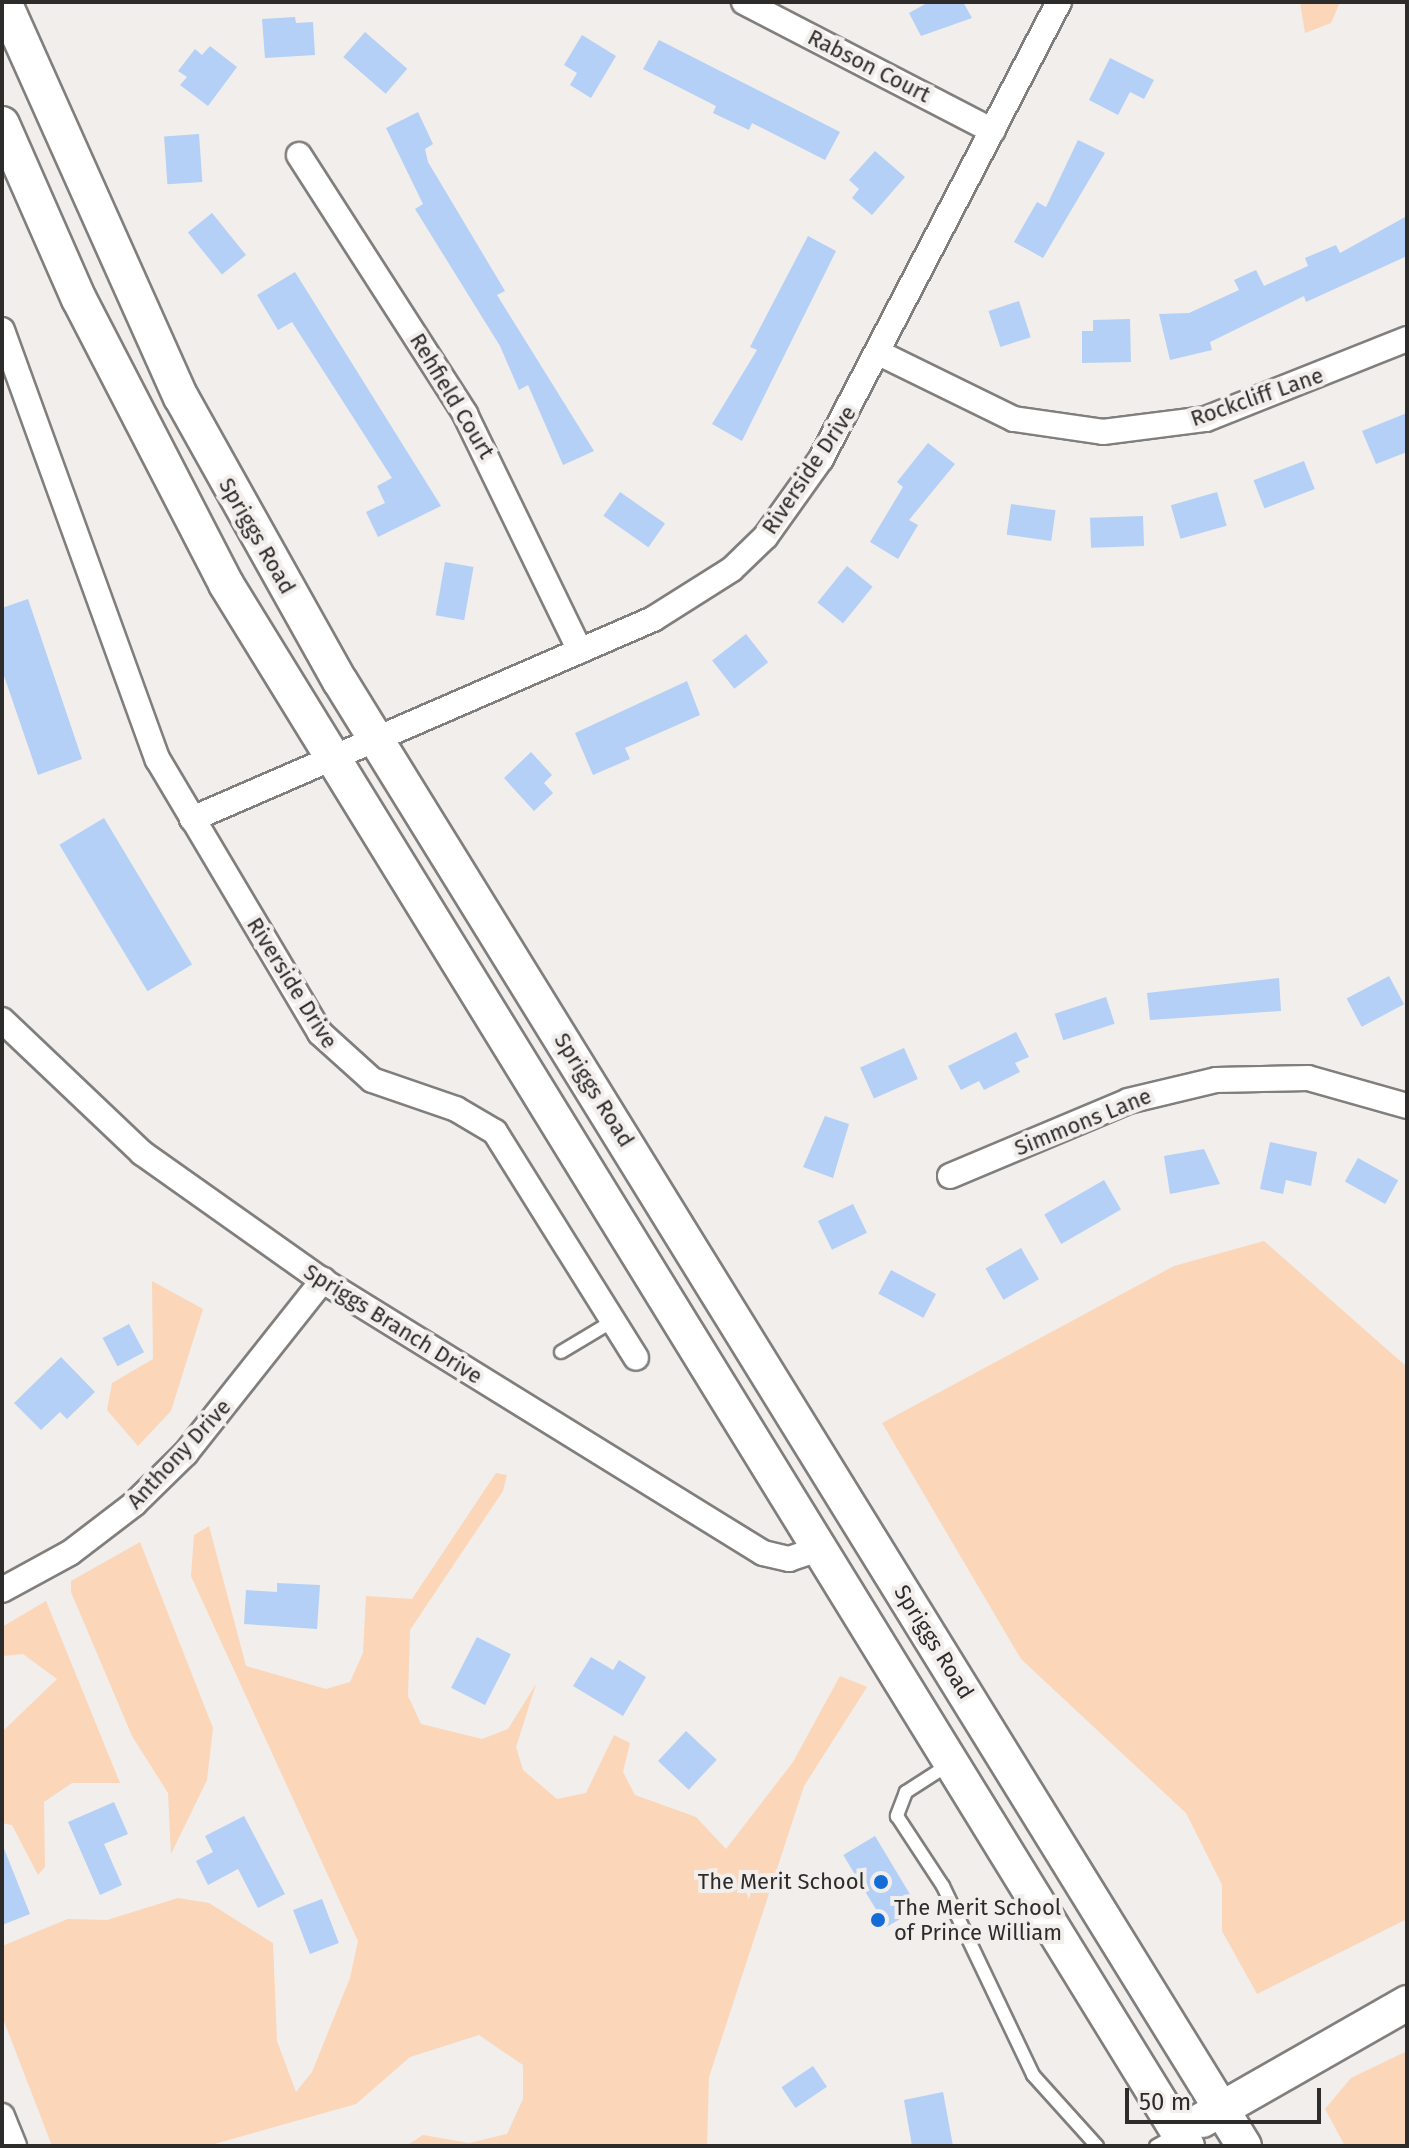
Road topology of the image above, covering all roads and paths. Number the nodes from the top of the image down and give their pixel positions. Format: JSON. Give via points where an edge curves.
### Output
{"nodes":[{"id":1,"x":4,"y":2,"type":"edge"},
{"id":2,"x":744,"y":2,"type":"edge"},
{"id":3,"x":1059,"y":2,"type":"edge"},
{"id":4,"x":2,"y":124,"type":"edge"},
{"id":5,"x":993,"y":131,"type":"junction"},
{"id":6,"x":299,"y":155,"type":"dead end"},
{"id":7,"x":2,"y":330,"type":"edge"},
{"id":8,"x":1407,"y":339,"type":"edge"},
{"id":9,"x":879,"y":353,"type":"junction"},
{"id":10,"x":580,"y":651,"type":"junction"},
{"id":11,"x":376,"y":735,"type":"junction"},
{"id":12,"x":330,"y":755,"type":"junction"},
{"id":13,"x":192,"y":819,"type":"junction"},
{"id":14,"x":2,"y":1020,"type":"edge"},
{"id":15,"x":1407,"y":1106,"type":"edge"},
{"id":16,"x":950,"y":1176,"type":"dead end"},
{"id":17,"x":323,"y":1280,"type":"junction"},
{"id":18,"x":613,"y":1321,"type":"junction"},
{"id":19,"x":561,"y":1352,"type":"dead end"},
{"id":20,"x":636,"y":1358,"type":"dead end"},
{"id":21,"x":823,"y":1547,"type":"junction"},
{"id":22,"x":2,"y":1590,"type":"edge"},
{"id":23,"x":955,"y":1761,"type":"junction"},
{"id":24,"x":1407,"y":2003,"type":"edge"},
{"id":25,"x":1221,"y":2109,"type":"junction"},
{"id":26,"x":2,"y":2116,"type":"edge"},
{"id":27,"x":1174,"y":2142,"type":"edge"},
{"id":28,"x":14,"y":2146,"type":"edge"},
{"id":29,"x":1097,"y":2146,"type":"edge"},
{"id":30,"x":1244,"y":2146,"type":"edge"}],
"edges":[{"from":1,"to":11,"type":"main road","name":"Spriggs Road","via":[[181,397]]},
{"from":2,"to":5,"type":"street","name":"Rabson Court"},
{"from":3,"to":5,"type":"street","name":"Riverside Drive"},
{"from":4,"to":12,"type":"main road","name":"Spriggs Road","via":[[149,444]]},
{"from":5,"to":9,"type":"street","name":"Riverside Drive"},
{"from":6,"to":10,"type":"street","name":"Rehfield Court","via":[[465,414]]},
{"from":7,"to":13,"type":"street","name":"Riverside Drive","via":[[158,760]]},
{"from":8,"to":9,"type":"street","name":"Rockcliff Lane","via":[[1206,419],[1103,432],[1014,419]]},
{"from":9,"to":10,"type":"street","name":"Riverside Drive","via":[[821,459],[766,536],[687,602]]},
{"from":10,"to":11,"type":"street","name":"Riverside Drive"},
{"from":11,"to":12,"type":"street","name":"Riverside Drive"},
{"from":11,"to":25,"type":"main road","name":"Spriggs Road"},
{"from":12,"to":13,"type":"street","name":"Riverside Drive"},
{"from":12,"to":21,"type":"main road","name":"Spriggs Road"},
{"from":13,"to":18,"type":"street","name":"Riverside Drive","via":[[329,1046],[372,1080],[456,1109],[495,1132]]},
{"from":14,"to":17,"type":"street","name":"Spriggs Branch Drive","via":[[142,1153]]},
{"from":15,"to":16,"type":"street","name":"Simmons Lane","via":[[1308,1078],[1216,1080],[1128,1101]]},
{"from":17,"to":21,"type":"street","name":"Spriggs Branch Drive","via":[[776,1558]]},
{"from":17,"to":22,"type":"street","name":"Anthony Drive","via":[[186,1453],[134,1504],[70,1553]]},
{"from":18,"to":19,"type":"lane"},
{"from":18,"to":20,"type":"street","name":"Riverside Drive"},
{"from":21,"to":23,"type":"main road","name":"Spriggs Road"},
{"from":23,"to":27,"type":"main road","name":"Spriggs Road"},
{"from":23,"to":29,"type":"lane","via":[[906,1792],[897,1816],[943,1886],[1033,2075]]},
{"from":24,"to":25,"type":"main road"},
{"from":25,"to":27,"type":"main road"},
{"from":25,"to":30,"type":"main road","name":"Spriggs Road"},
{"from":26,"to":28,"type":"street"}]}
